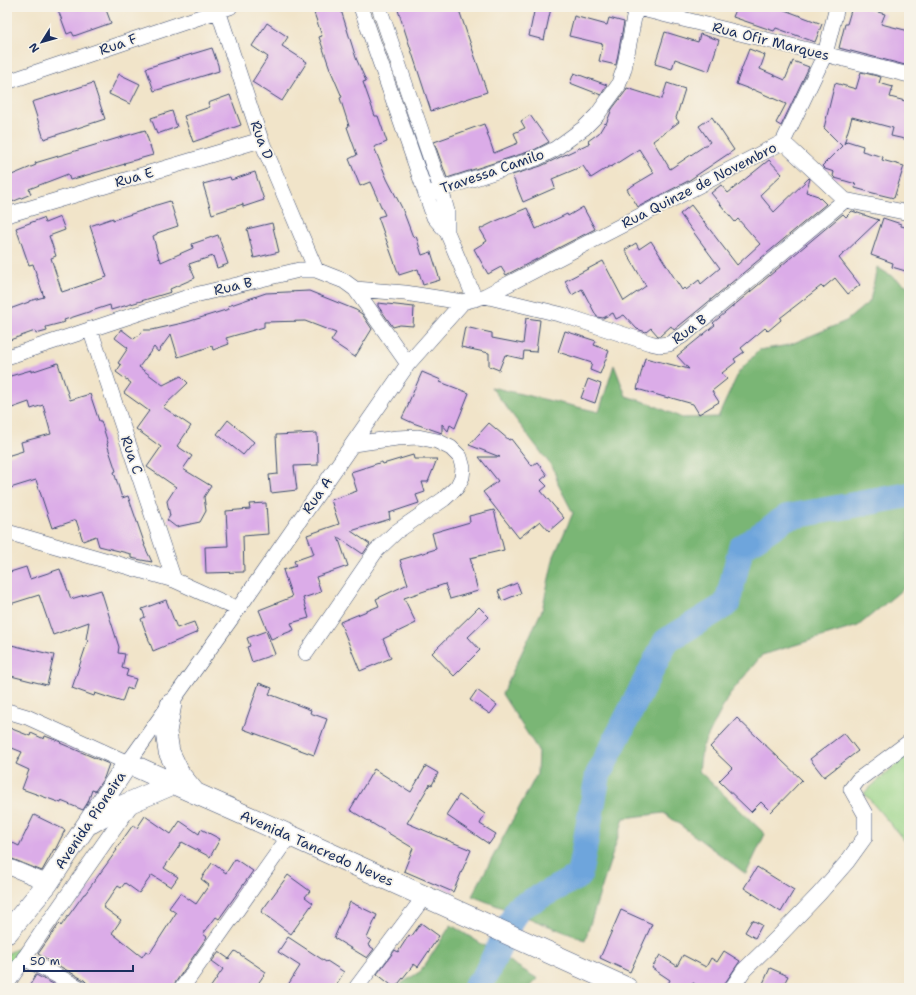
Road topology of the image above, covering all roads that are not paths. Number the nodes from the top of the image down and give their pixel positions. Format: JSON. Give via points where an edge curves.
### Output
{"nodes":[{"id":1,"x":361,"y":7,"type":"edge"},
{"id":2,"x":379,"y":7,"type":"edge"},
{"id":3,"x":635,"y":7,"type":"edge"},
{"id":4,"x":837,"y":7,"type":"edge"},
{"id":5,"x":222,"y":8,"type":"edge"},
{"id":6,"x":825,"y":54,"type":"junction"},
{"id":7,"x":909,"y":75,"type":"edge"},
{"id":8,"x":7,"y":82,"type":"edge"},
{"id":9,"x":261,"y":140,"type":"junction"},
{"id":10,"x":783,"y":142,"type":"junction"},
{"id":11,"x":441,"y":189,"type":"junction"},
{"id":12,"x":426,"y":194,"type":"junction"},
{"id":13,"x":845,"y":200,"type":"junction"},
{"id":14,"x":909,"y":213,"type":"edge"},
{"id":15,"x":7,"y":215,"type":"edge"},
{"id":16,"x":447,"y":232,"type":"junction"},
{"id":17,"x":316,"y":270,"type":"junction"},
{"id":18,"x":355,"y":289,"type":"junction"},
{"id":19,"x":474,"y":299,"type":"junction"},
{"id":20,"x":90,"y":329,"type":"junction"},
{"id":21,"x":7,"y":357,"type":"edge"},
{"id":22,"x":408,"y":364,"type":"junction"},
{"id":23,"x":353,"y":444,"type":"junction"},
{"id":24,"x":7,"y":532,"type":"edge"},
{"id":25,"x":174,"y":580,"type":"junction"},
{"id":26,"x":238,"y":609,"type":"junction"},
{"id":27,"x":306,"y":653,"type":"dead end"},
{"id":28,"x":171,"y":704,"type":"junction"},
{"id":29,"x":7,"y":711,"type":"edge"},
{"id":30,"x":909,"y":742,"type":"edge"},
{"id":31,"x":128,"y":764,"type":"junction"},
{"id":32,"x":173,"y":784,"type":"junction"},
{"id":33,"x":197,"y":795,"type":"junction"},
{"id":34,"x":133,"y":802,"type":"junction"},
{"id":35,"x":87,"y":825,"type":"junction"},
{"id":36,"x":290,"y":835,"type":"junction"},
{"id":37,"x":7,"y":866,"type":"edge"},
{"id":38,"x":48,"y":883,"type":"junction"},
{"id":39,"x":424,"y":897,"type":"junction"},
{"id":40,"x":7,"y":933,"type":"edge"},
{"id":41,"x":24,"y":958,"type":"junction"},
{"id":42,"x":7,"y":984,"type":"edge"},
{"id":43,"x":80,"y":988,"type":"edge"},
{"id":44,"x":182,"y":988,"type":"edge"},
{"id":45,"x":356,"y":988,"type":"edge"},
{"id":46,"x":626,"y":988,"type":"edge"},
{"id":47,"x":732,"y":988,"type":"edge"}],
"edges":[{"from":1,"to":12,"type":"street"},
{"from":2,"to":11,"type":"street"},
{"from":3,"to":6,"type":"street","name":"Rua Ofir Marques"},
{"from":3,"to":11,"type":"street","name":"Travessa Camilo","via":[[624,69],[618,86],[584,128],[555,149],[537,158]]},
{"from":4,"to":6,"type":"street","name":"Rua Quinze de Novembro"},
{"from":5,"to":8,"type":"street","name":"Rua F"},
{"from":5,"to":9,"type":"street","name":"Rua D"},
{"from":6,"to":7,"type":"street","name":"Rua Ofir Marques"},
{"from":6,"to":10,"type":"street","name":"Rua Quinze de Novembro"},
{"from":9,"to":15,"type":"street","name":"Rua E"},
{"from":9,"to":17,"type":"street","name":"Rua D"},
{"from":10,"to":13,"type":"street"},
{"from":10,"to":19,"type":"street","name":"Rua Quinze de Novembro"},
{"from":11,"to":12,"type":"street","name":"Travessa Camilo"},
{"from":11,"to":16,"type":"street","via":[[447,211]]},
{"from":12,"to":16,"type":"street","via":[[434,217]]},
{"from":13,"to":14,"type":"street"},
{"from":13,"to":19,"type":"street","name":"Rua B","via":[[685,334],[669,344],[650,343],[563,315]]},
{"from":16,"to":19,"type":"street"},
{"from":17,"to":18,"type":"street","name":"Rua B","via":[[344,280]]},
{"from":17,"to":20,"type":"street","name":"Rua B","via":[[299,270],[191,296]]},
{"from":18,"to":19,"type":"street","name":"Rua B"},
{"from":18,"to":22,"type":"street"},
{"from":19,"to":22,"type":"street","name":"Rua A"},
{"from":20,"to":21,"type":"street","name":"Rua B"},
{"from":20,"to":25,"type":"street","name":"Rua C"},
{"from":22,"to":23,"type":"street","name":"Rua A"},
{"from":23,"to":26,"type":"street","name":"Rua A"},
{"from":23,"to":27,"type":"street","via":[[418,437],[437,441],[452,448],[460,457],[462,477],[457,487],[444,499],[396,532],[376,551]]},
{"from":24,"to":25,"type":"street"},
{"from":25,"to":26,"type":"street"},
{"from":26,"to":28,"type":"street","name":"Rua A"},
{"from":28,"to":31,"type":"street","name":"Avenida Pioneira"},
{"from":28,"to":33,"type":"street","via":[[166,732],[169,752],[180,775]]},
{"from":29,"to":31,"type":"street","name":"Avenida Tancredo Neves","via":[[27,716]]},
{"from":30,"to":47,"type":"street","via":[[858,780],[851,789],[865,814],[865,837],[819,894],[744,970]]},
{"from":31,"to":32,"type":"street","name":"Avenida Tancredo Neves"},
{"from":31,"to":35,"type":"street","name":"Avenida Pioneira"},
{"from":32,"to":33,"type":"street","name":"Avenida Tancredo Neves"},
{"from":32,"to":34,"type":"street"},
{"from":33,"to":36,"type":"street","name":"Avenida Tancredo Neves"},
{"from":34,"to":35,"type":"street"},
{"from":34,"to":41,"type":"street"},
{"from":35,"to":38,"type":"street","name":"Avenida Pioneira"},
{"from":36,"to":39,"type":"street","name":"Avenida Tancredo Neves"},
{"from":36,"to":44,"type":"street"},
{"from":37,"to":38,"type":"street"},
{"from":38,"to":40,"type":"street","name":"Avenida Pioneira"},
{"from":39,"to":45,"type":"street"},
{"from":39,"to":46,"type":"street","name":"Avenida Tancredo Neves"},
{"from":41,"to":42,"type":"street"},
{"from":41,"to":43,"type":"street"}]}
